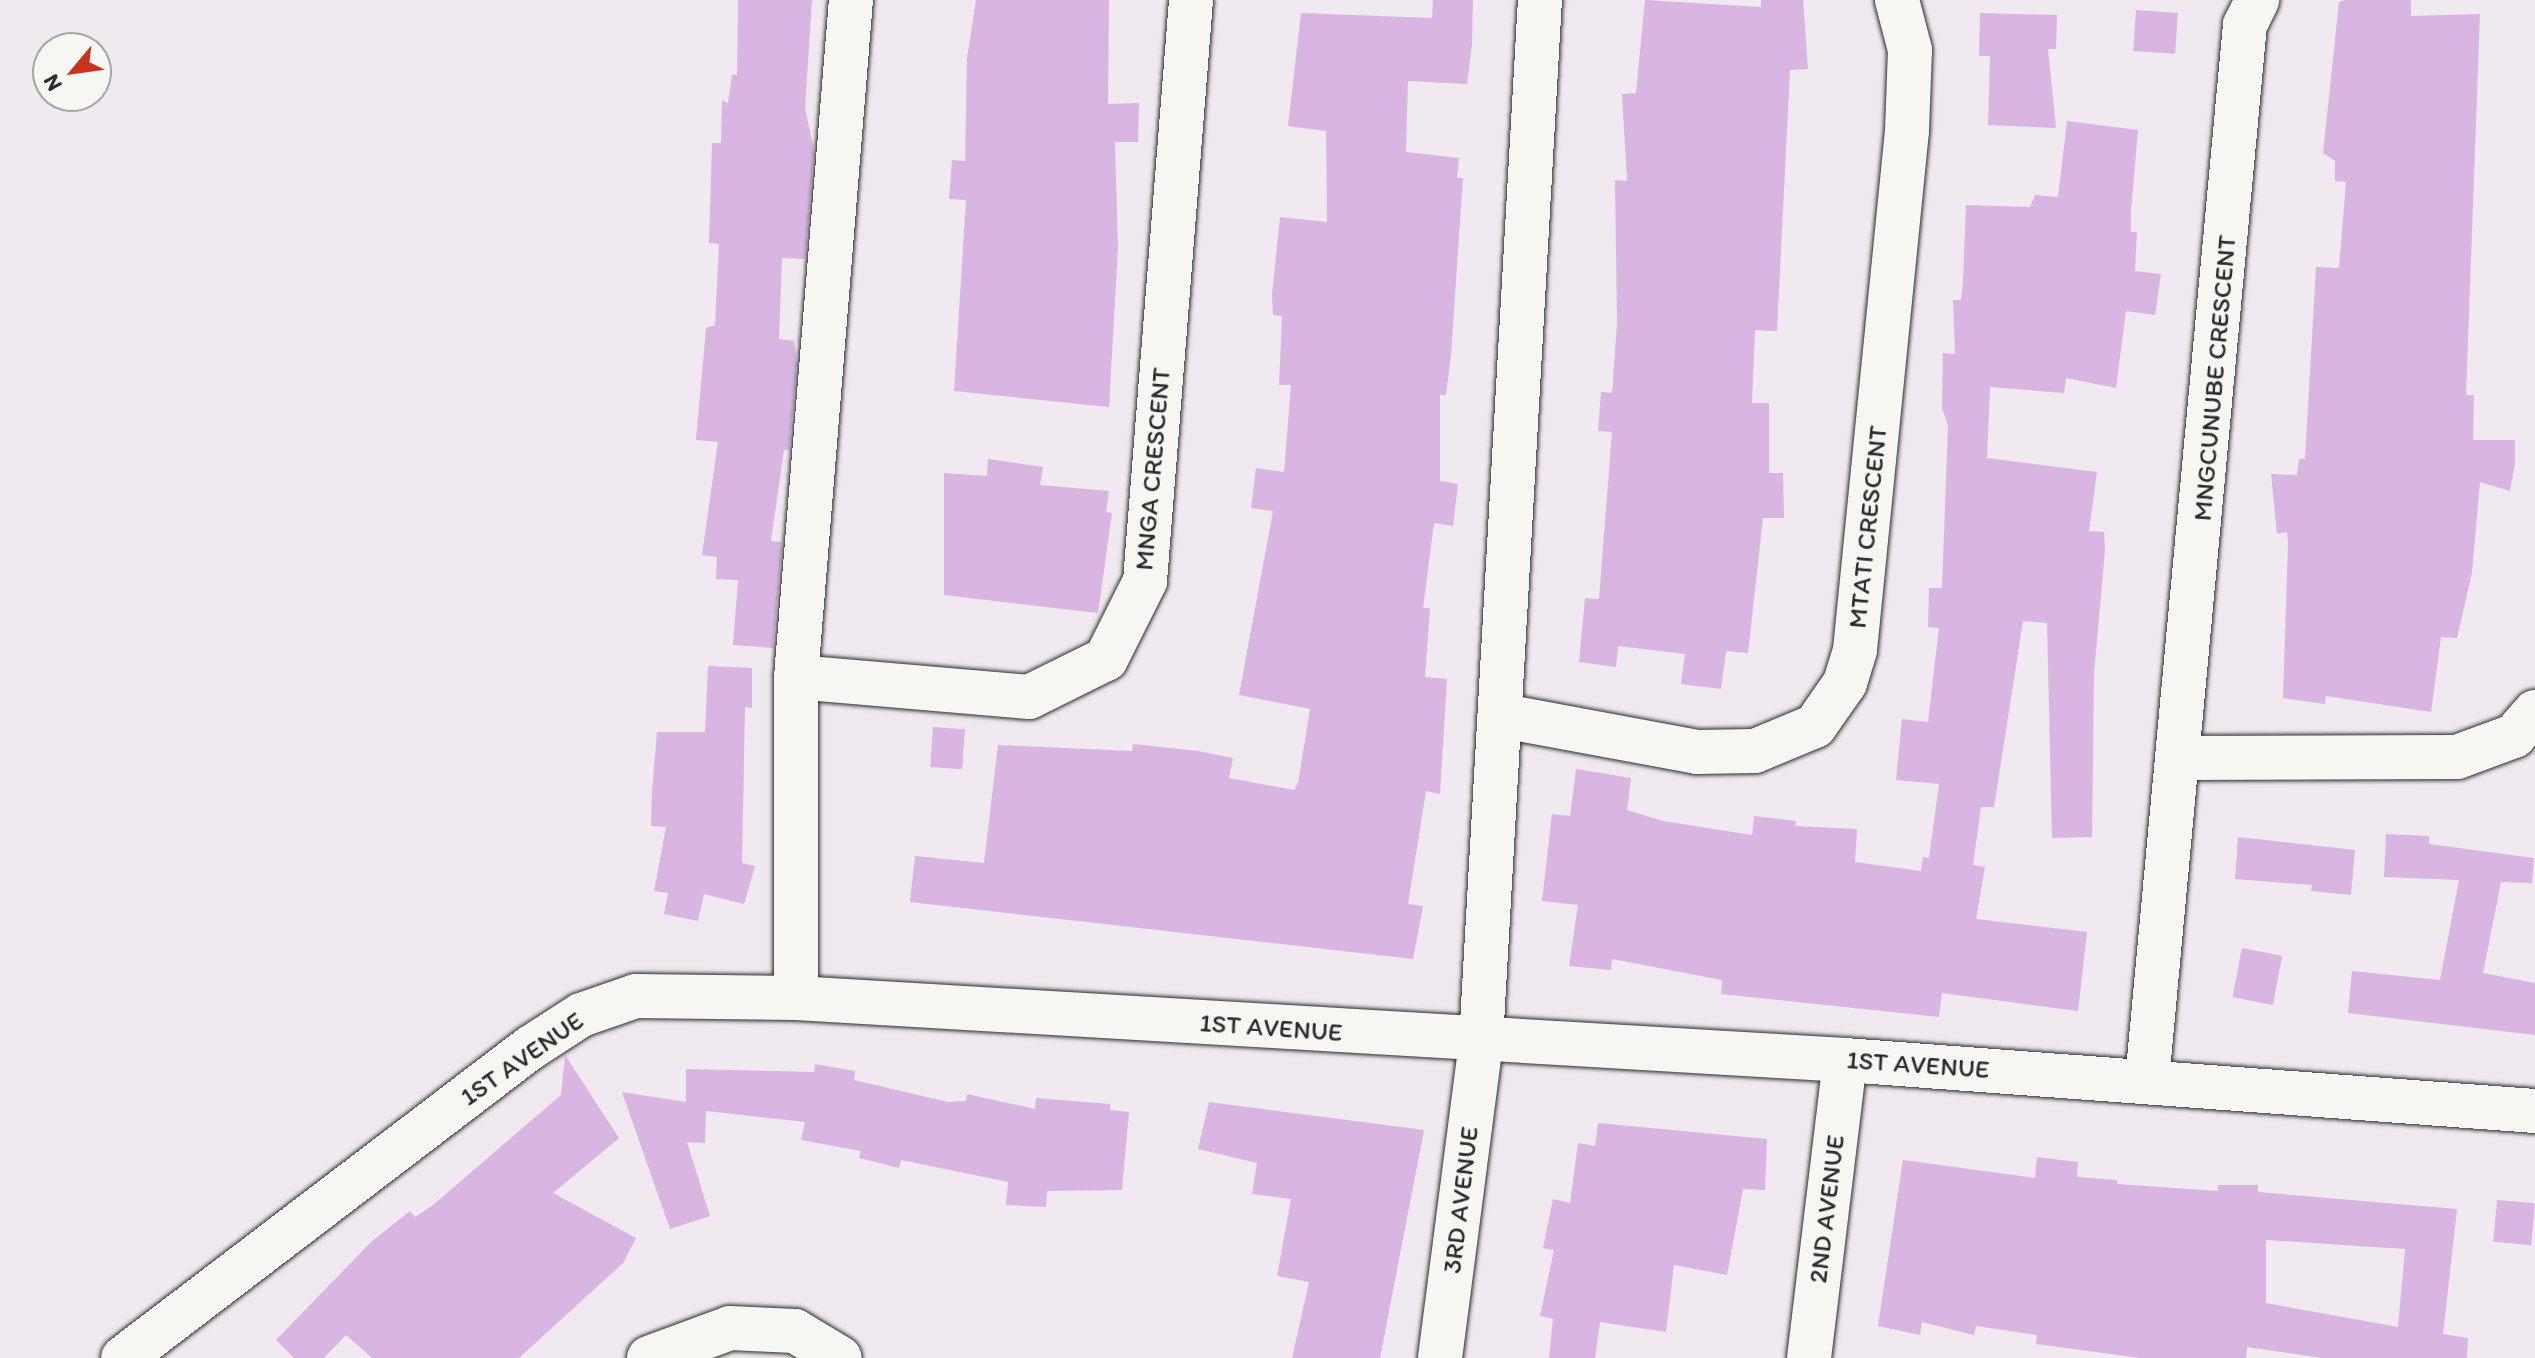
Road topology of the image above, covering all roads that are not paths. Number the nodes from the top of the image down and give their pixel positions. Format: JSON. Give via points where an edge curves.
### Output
{"nodes":[{"id":1,"x":851,"y":0,"type":"edge"},
{"id":2,"x":1191,"y":0,"type":"edge"},
{"id":3,"x":1540,"y":0,"type":"edge"},
{"id":4,"x":1897,"y":0,"type":"edge"},
{"id":5,"x":2257,"y":0,"type":"edge"},
{"id":6,"x":796,"y":677,"type":"junction"},
{"id":7,"x":2535,"y":712,"type":"edge"},
{"id":8,"x":1503,"y":716,"type":"junction"},
{"id":9,"x":2180,"y":758,"type":"junction"},
{"id":10,"x":796,"y":998,"type":"junction"},
{"id":11,"x":1481,"y":1041,"type":"junction"},
{"id":12,"x":1845,"y":1060,"type":"junction"},
{"id":13,"x":2147,"y":1081,"type":"junction"},
{"id":14,"x":2535,"y":1111,"type":"edge"},
{"id":15,"x":123,"y":1358,"type":"edge"},
{"id":16,"x":649,"y":1358,"type":"edge"},
{"id":17,"x":840,"y":1358,"type":"edge"},
{"id":18,"x":1440,"y":1358,"type":"edge"},
{"id":19,"x":1809,"y":1358,"type":"edge"}],
"edges":[{"from":1,"to":6,"type":"street"},
{"from":2,"to":6,"type":"street","name":"MNGA CRESCENT","via":[[1145,581],[1106,659],[1029,697]]},
{"from":3,"to":8,"type":"street"},
{"from":4,"to":8,"type":"street","name":"MTATI CRESCENT","via":[[1910,50],[1907,131],[1856,635],[1845,683],[1815,726],[1755,751],[1697,752]]},
{"from":5,"to":9,"type":"street","name":"MNGCUNUBE CRESCENT","via":[[2245,25]]},
{"from":6,"to":10,"type":"street"},
{"from":7,"to":9,"type":"street","via":[[2514,736],[2457,757]]},
{"from":8,"to":11,"type":"street"},
{"from":9,"to":13,"type":"street","name":"MNGCUNUBE CRESCENT"},
{"from":10,"to":11,"type":"street","name":"1ST AVENUE"},
{"from":10,"to":15,"type":"street","name":"1ST AVENUE","via":[[636,996],[581,1015]]},
{"from":11,"to":12,"type":"street","name":"1ST AVENUE"},
{"from":11,"to":18,"type":"street","name":"3RD AVENUE"},
{"from":12,"to":13,"type":"street","name":"1ST AVENUE"},
{"from":12,"to":19,"type":"street","name":"2ND AVENUE"},
{"from":13,"to":14,"type":"street","name":"1ST AVENUE"},
{"from":16,"to":17,"type":"street","via":[[730,1328],[795,1331]]}]}
